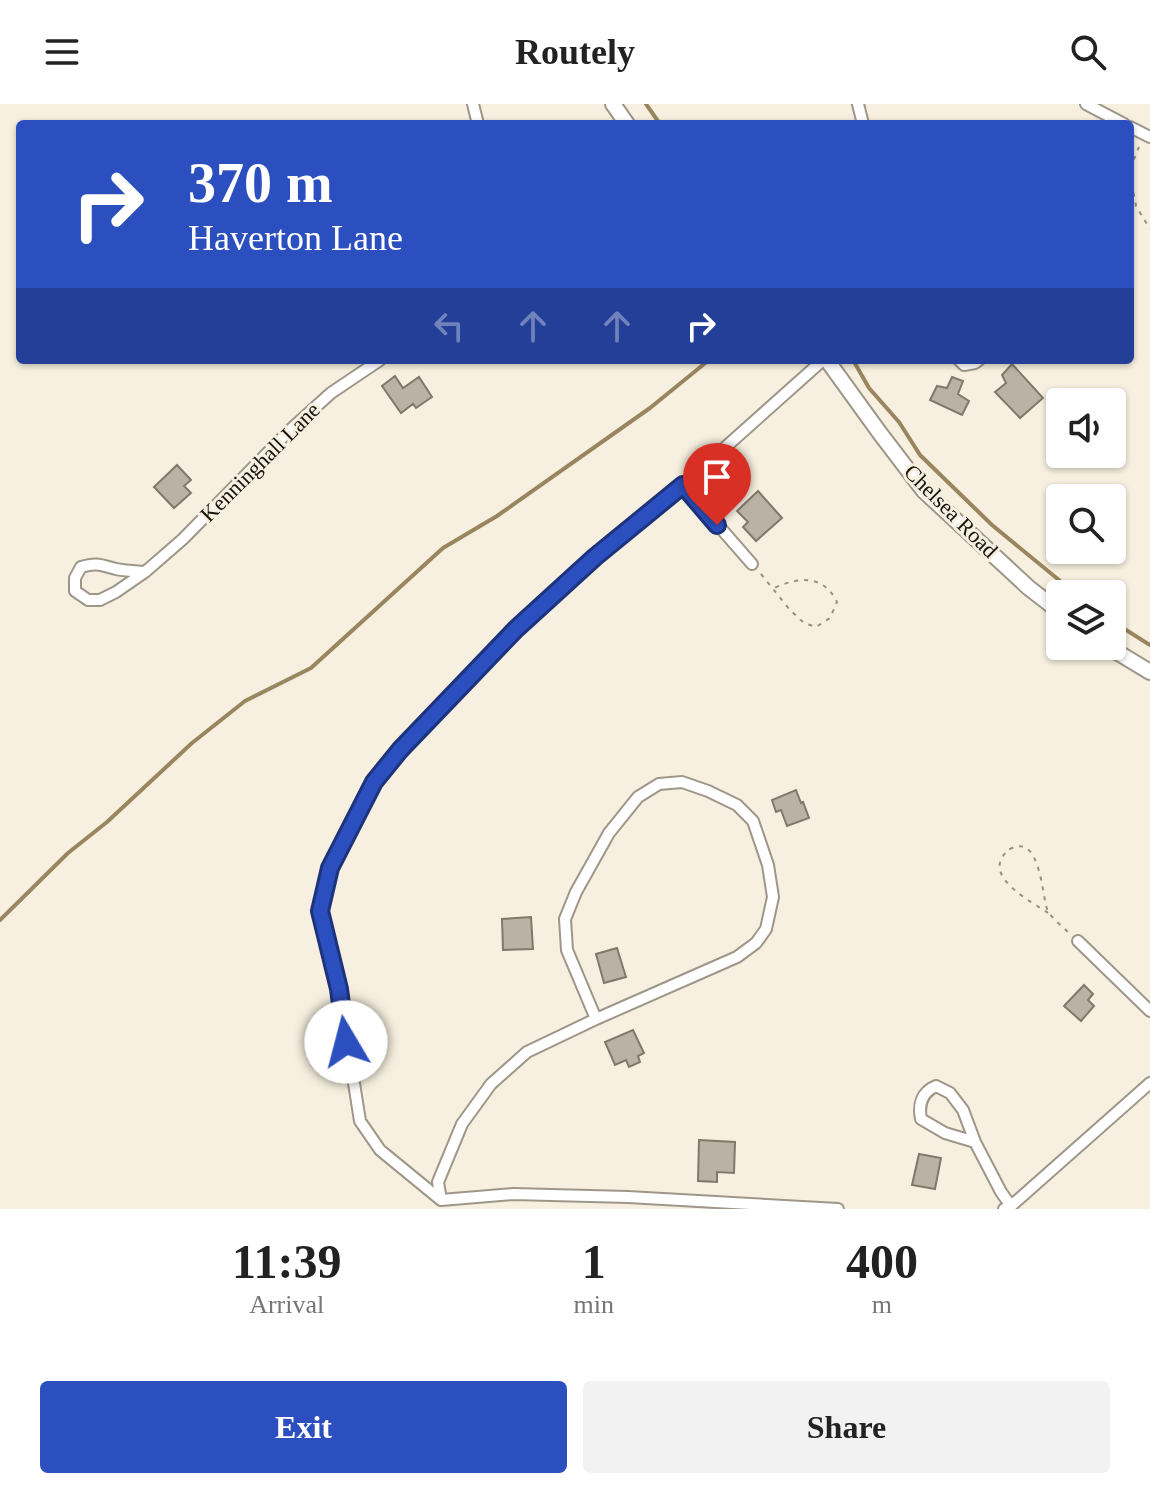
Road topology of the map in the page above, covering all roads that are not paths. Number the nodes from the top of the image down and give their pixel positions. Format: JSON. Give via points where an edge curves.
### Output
{"nodes":[{"id":1,"x":1086,"y":104,"type":"edge"},
{"id":2,"x":1116,"y":120,"type":"edge"},
{"id":3,"x":374,"y":364,"type":"edge"},
{"id":4,"x":820,"y":364,"type":"edge"},
{"id":5,"x":828,"y":364,"type":"edge"},
{"id":6,"x":683,"y":485,"type":"junction"},
{"id":7,"x":752,"y":564,"type":"road end"},
{"id":8,"x":145,"y":572,"type":"junction"},
{"id":9,"x":1046,"y":601,"type":"edge"},
{"id":10,"x":1126,"y":657,"type":"edge"},
{"id":11,"x":1150,"y":672,"type":"edge"},
{"id":12,"x":1078,"y":941,"type":"road end"},
{"id":13,"x":1150,"y":1011,"type":"edge"},
{"id":14,"x":596,"y":1019,"type":"junction"},
{"id":15,"x":1150,"y":1083,"type":"edge"},
{"id":16,"x":975,"y":1142,"type":"junction"},
{"id":17,"x":441,"y":1200,"type":"junction"},
{"id":18,"x":1008,"y":1208,"type":"edge"},
{"id":19,"x":429,"y":1209,"type":"edge"},
{"id":20,"x":838,"y":1209,"type":"edge"}],
"edges":[{"from":1,"to":2,"type":"street"},
{"from":3,"to":8,"type":"street","name":"Kenninghall Lane","via":[[289,431]]},
{"from":4,"to":6,"type":"street"},
{"from":5,"to":9,"type":"street","name":"Chelsea Road","via":[[924,491]]},
{"from":6,"to":7,"type":"street"},
{"from":6,"to":17,"type":"street","via":[[552,594],[400,750],[374,782],[330,868],[320,911],[339,989],[360,1121],[380,1150]]},
{"from":8,"to":8,"type":"street","name":"Kenninghall Lane","via":[[100,600],[88,600],[75,591],[75,578],[89,564]]},
{"from":10,"to":11,"type":"street"},
{"from":12,"to":13,"type":"street"},
{"from":14,"to":14,"type":"street","via":[[567,950],[565,919],[609,833],[638,797],[659,784],[682,782],[737,805],[753,821],[768,865],[773,897],[766,929],[737,957]]},
{"from":14,"to":17,"type":"street","via":[[527,1052],[491,1084],[462,1124],[438,1182]]},
{"from":15,"to":18,"type":"street"},
{"from":16,"to":16,"type":"street","via":[[950,1093],[936,1086],[928,1089],[919,1109],[921,1119]]},
{"from":16,"to":18,"type":"street"},
{"from":17,"to":19,"type":"street"},
{"from":17,"to":20,"type":"street","via":[[513,1194]]}]}
